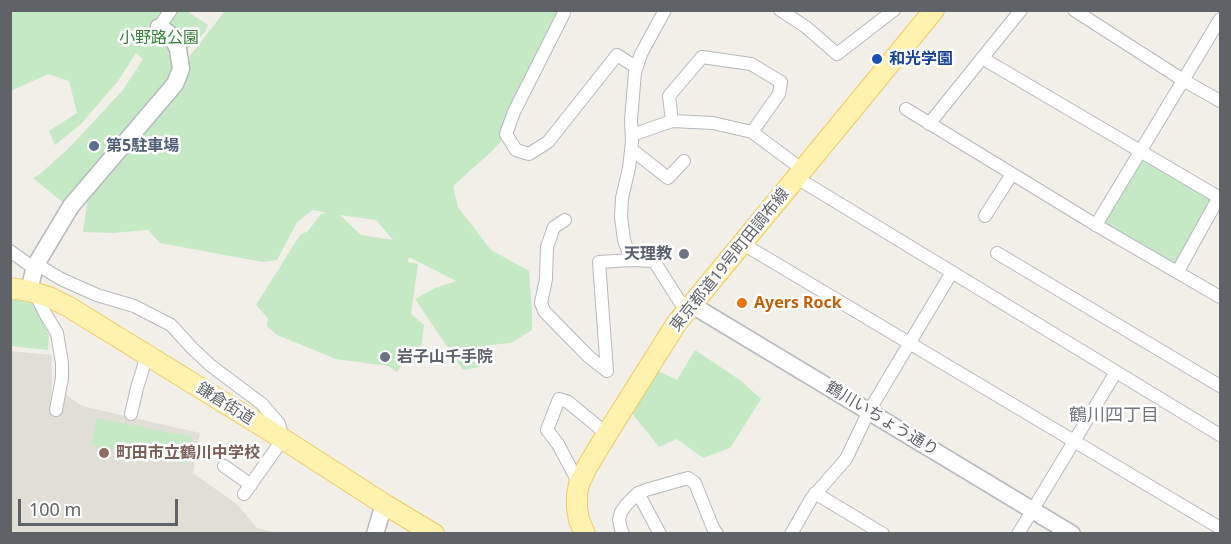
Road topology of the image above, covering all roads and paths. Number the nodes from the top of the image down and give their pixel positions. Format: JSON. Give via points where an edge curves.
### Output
{"nodes":[{"id":1,"x":171,"y":10,"type":"edge"},
{"id":2,"x":665,"y":10,"type":"edge"},
{"id":3,"x":780,"y":10,"type":"edge"},
{"id":4,"x":894,"y":10,"type":"edge"},
{"id":5,"x":934,"y":10,"type":"edge"},
{"id":6,"x":1021,"y":10,"type":"edge"},
{"id":7,"x":1074,"y":10,"type":"edge"},
{"id":8,"x":564,"y":13,"type":"dead end"},
{"id":9,"x":1221,"y":19,"type":"edge"},
{"id":10,"x":159,"y":27,"type":"joint"},
{"id":11,"x":982,"y":58,"type":"junction"},
{"id":12,"x":636,"y":67,"type":"junction"},
{"id":13,"x":1184,"y":80,"type":"junction"},
{"id":14,"x":1221,"y":101,"type":"edge"},
{"id":15,"x":906,"y":109,"type":"dead end"},
{"id":16,"x":672,"y":121,"type":"junction"},
{"id":17,"x":929,"y":124,"type":"junction"},
{"id":18,"x":752,"y":132,"type":"junction"},
{"id":19,"x":632,"y":135,"type":"junction"},
{"id":20,"x":631,"y":149,"type":"junction"},
{"id":21,"x":1141,"y":151,"type":"junction"},
{"id":22,"x":684,"y":161,"type":"dead end"},
{"id":23,"x":800,"y":174,"type":"junction"},
{"id":24,"x":1012,"y":174,"type":"junction"},
{"id":25,"x":1220,"y":197,"type":"edge"},
{"id":26,"x":985,"y":216,"type":"dead end"},
{"id":27,"x":565,"y":220,"type":"dead end"},
{"id":28,"x":1096,"y":225,"type":"junction"},
{"id":29,"x":743,"y":244,"type":"junction"},
{"id":30,"x":10,"y":251,"type":"edge"},
{"id":31,"x":998,"y":253,"type":"dead end"},
{"id":32,"x":631,"y":260,"type":"junction"},
{"id":33,"x":34,"y":266,"type":"junction"},
{"id":34,"x":1178,"y":271,"type":"junction"},
{"id":35,"x":952,"y":272,"type":"junction"},
{"id":36,"x":25,"y":290,"type":"edge"},
{"id":37,"x":1221,"y":297,"type":"edge"},
{"id":38,"x":692,"y":306,"type":"junction"},
{"id":39,"x":909,"y":343,"type":"junction"},
{"id":40,"x":147,"y":356,"type":"junction"},
{"id":41,"x":1116,"y":372,"type":"junction"},
{"id":42,"x":1221,"y":386,"type":"edge"},
{"id":43,"x":56,"y":410,"type":"dead end"},
{"id":44,"x":869,"y":411,"type":"junction"},
{"id":45,"x":131,"y":414,"type":"dead end"},
{"id":46,"x":608,"y":434,"type":"junction"},
{"id":47,"x":1221,"y":435,"type":"edge"},
{"id":48,"x":283,"y":439,"type":"junction"},
{"id":49,"x":1074,"y":441,"type":"junction"},
{"id":50,"x":224,"y":466,"type":"dead end"},
{"id":51,"x":579,"y":484,"type":"junction"},
{"id":52,"x":638,"y":493,"type":"junction"},
{"id":53,"x":815,"y":493,"type":"junction"},
{"id":54,"x":384,"y":504,"type":"junction"},
{"id":55,"x":1032,"y":510,"type":"junction"},
{"id":56,"x":1221,"y":528,"type":"edge"},
{"id":57,"x":375,"y":534,"type":"edge"},
{"id":58,"x":434,"y":534,"type":"edge"},
{"id":59,"x":585,"y":534,"type":"edge"},
{"id":60,"x":623,"y":534,"type":"edge"},
{"id":61,"x":660,"y":534,"type":"edge"},
{"id":62,"x":717,"y":534,"type":"edge"},
{"id":63,"x":791,"y":534,"type":"edge"},
{"id":64,"x":883,"y":534,"type":"edge"},
{"id":65,"x":1018,"y":534,"type":"edge"},
{"id":66,"x":1072,"y":534,"type":"edge"}],
"edges":[{"from":1,"to":10,"type":"street"},
{"from":2,"to":12,"type":"street"},
{"from":3,"to":4,"type":"street","via":[[837,54]]},
{"from":5,"to":23,"type":"main road","name":"東京都道19号町田調布線"},
{"from":6,"to":11,"type":"street"},
{"from":7,"to":13,"type":"street"},
{"from":8,"to":12,"type":"street","via":[[506,134],[516,150],[529,154],[548,142],[617,55]]},
{"from":9,"to":13,"type":"street"},
{"from":10,"to":33,"type":"street","via":[[178,49],[181,69],[175,84],[71,206]]},
{"from":11,"to":17,"type":"street"},
{"from":11,"to":21,"type":"street"},
{"from":12,"to":19,"type":"street"},
{"from":13,"to":14,"type":"street"},
{"from":13,"to":21,"type":"street"},
{"from":15,"to":17,"type":"street"},
{"from":16,"to":18,"type":"street","via":[[713,123]]},
{"from":16,"to":18,"type":"street","via":[[669,96],[702,57],[751,64],[782,82],[779,93]]},
{"from":16,"to":19,"type":"street"},
{"from":17,"to":24,"type":"street"},
{"from":18,"to":23,"type":"street"},
{"from":19,"to":20,"type":"street"},
{"from":20,"to":22,"type":"street","via":[[669,178]]},
{"from":20,"to":32,"type":"street","via":[[621,217]]},
{"from":21,"to":25,"type":"street"},
{"from":21,"to":28,"type":"street"},
{"from":23,"to":29,"type":"main road","name":"東京都道19号町田調布線"},
{"from":23,"to":35,"type":"street"},
{"from":24,"to":26,"type":"street"},
{"from":24,"to":28,"type":"street"},
{"from":25,"to":34,"type":"street"},
{"from":27,"to":32,"type":"street","via":[[554,226],[547,247],[541,303],[544,312],[607,371],[599,262]]},
{"from":28,"to":34,"type":"street"},
{"from":29,"to":38,"type":"main road","name":"東京都道19号町田調布線"},
{"from":29,"to":39,"type":"street"},
{"from":30,"to":33,"type":"street"},
{"from":31,"to":42,"type":"street"},
{"from":32,"to":38,"type":"street","via":[[654,261],[680,302]]},
{"from":33,"to":36,"type":"street"},
{"from":33,"to":48,"type":"street","via":[[171,325],[210,365],[262,404],[279,424]]},
{"from":34,"to":37,"type":"street"},
{"from":35,"to":39,"type":"street"},
{"from":35,"to":41,"type":"street"},
{"from":36,"to":40,"type":"main road","name":"鎌倉街道","via":[[69,307]]},
{"from":36,"to":43,"type":"street","via":[[57,333],[62,378]]},
{"from":38,"to":44,"type":"street","name":"鶴川いちょう通り"},
{"from":38,"to":46,"type":"main road","name":"東京都道19号町田調布線","via":[[676,324]]},
{"from":39,"to":44,"type":"street"},
{"from":39,"to":49,"type":"street"},
{"from":40,"to":45,"type":"street"},
{"from":40,"to":48,"type":"main road","name":"鎌倉街道"},
{"from":41,"to":47,"type":"street"},
{"from":41,"to":49,"type":"street"},
{"from":44,"to":53,"type":"street","via":[[846,459]]},
{"from":44,"to":55,"type":"street","name":"鶴川いちょう通り"},
{"from":46,"to":51,"type":"main road","name":"東京都道19号町田調布線"},
{"from":46,"to":51,"type":"street","via":[[559,399],[548,430]]},
{"from":48,"to":50,"type":"street","via":[[248,490]]},
{"from":48,"to":54,"type":"main road","name":"鎌倉街道"},
{"from":49,"to":55,"type":"street"},
{"from":49,"to":56,"type":"street"},
{"from":51,"to":59,"type":"main road","name":"東京都道19号町田調布線","via":[[577,508]]},
{"from":52,"to":60,"type":"street","via":[[621,512]]},
{"from":52,"to":61,"type":"street"},
{"from":52,"to":62,"type":"street","via":[[688,478],[695,483]]},
{"from":53,"to":63,"type":"street"},
{"from":53,"to":64,"type":"street"},
{"from":54,"to":57,"type":"street"},
{"from":54,"to":58,"type":"main road","name":"鎌倉街道"},
{"from":55,"to":65,"type":"street"},
{"from":55,"to":66,"type":"street","name":"鶴川いちょう通り"}]}
